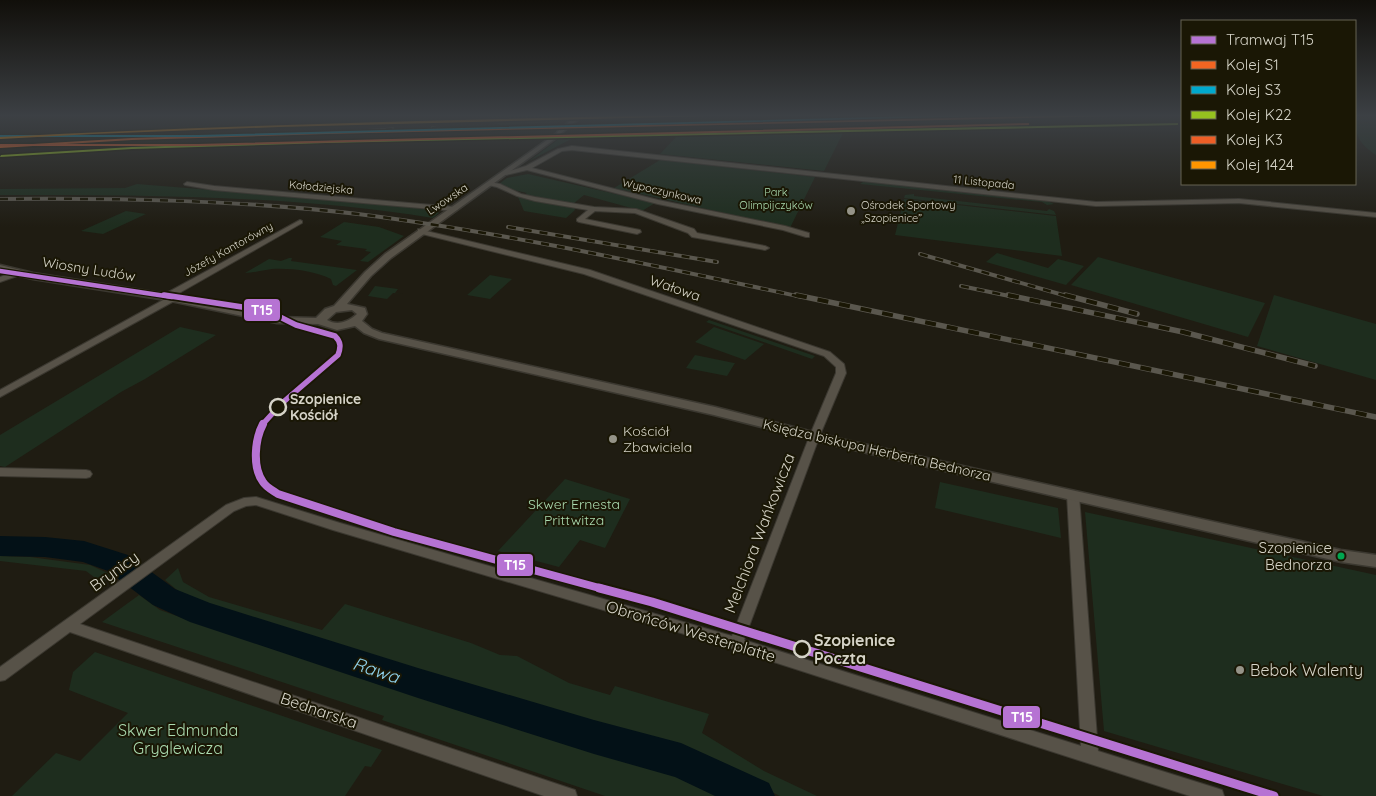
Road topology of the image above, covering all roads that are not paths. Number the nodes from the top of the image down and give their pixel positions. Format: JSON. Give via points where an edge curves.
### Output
{"nodes":[{"id":1,"x":537,"y":152,"type":"edge"},
{"id":2,"x":555,"y":152,"type":"edge"},
{"id":3,"x":611,"y":152,"type":"edge"},
{"id":4,"x":519,"y":168,"type":"junction"},
{"id":5,"x":187,"y":184,"type":"dead end"},
{"id":6,"x":490,"y":184,"type":"junction"},
{"id":7,"x":594,"y":208,"type":"junction"},
{"id":8,"x":455,"y":209,"type":"junction"},
{"id":9,"x":1376,"y":215,"type":"edge"},
{"id":10,"x":300,"y":222,"type":"dead end"},
{"id":11,"x":421,"y":231,"type":"junction"},
{"id":12,"x":637,"y":232,"type":"dead end"},
{"id":13,"x":806,"y":235,"type":"dead end"},
{"id":14,"x":765,"y":248,"type":"dead end"},
{"id":15,"x":0,"y":268,"type":"edge"},
{"id":16,"x":17,"y":272,"type":"junction"},
{"id":17,"x":0,"y":280,"type":"edge"},
{"id":18,"x":356,"y":289,"type":"junction"},
{"id":19,"x":170,"y":297,"type":"junction"},
{"id":20,"x":354,"y":307,"type":"junction"},
{"id":21,"x":338,"y":308,"type":"junction"},
{"id":22,"x":324,"y":317,"type":"junction"},
{"id":23,"x":356,"y":321,"type":"junction"},
{"id":24,"x":339,"y":326,"type":"junction"},
{"id":25,"x":379,"y":336,"type":"junction"},
{"id":26,"x":0,"y":394,"type":"edge"},
{"id":27,"x":815,"y":436,"type":"junction"},
{"id":28,"x":0,"y":472,"type":"edge"},
{"id":29,"x":86,"y":474,"type":"dead end"},
{"id":30,"x":1073,"y":495,"type":"junction"},
{"id":31,"x":250,"y":501,"type":"joint"},
{"id":32,"x":1376,"y":561,"type":"edge"},
{"id":33,"x":69,"y":625,"type":"junction"},
{"id":34,"x":736,"y":644,"type":"junction"},
{"id":35,"x":0,"y":675,"type":"edge"},
{"id":36,"x":1090,"y":756,"type":"junction"},
{"id":37,"x":569,"y":796,"type":"edge"},
{"id":38,"x":1216,"y":796,"type":"edge"}],
"edges":[{"from":1,"to":4,"type":"street","name":"Lwowska"},
{"from":2,"to":4,"type":"street","name":"11 Listopada"},
{"from":3,"to":9,"type":"street","name":"11 Listopada","via":[[1096,204],[1239,201]]},
{"from":4,"to":6,"type":"street","name":"Lwowska"},
{"from":4,"to":13,"type":"street","name":"Wypoczynkowa"},
{"from":5,"to":8,"type":"street","name":"Kołodziejska"},
{"from":6,"to":7,"type":"street","via":[[498,184],[535,199]]},
{"from":6,"to":8,"type":"street","name":"Lwowska"},
{"from":7,"to":12,"type":"street","via":[[579,220]]},
{"from":7,"to":14,"type":"street","via":[[636,211],[695,235]]},
{"from":8,"to":11,"type":"street","name":"Lwowska"},
{"from":10,"to":19,"type":"street","name":"Józefy Kantorówny"},
{"from":11,"to":18,"type":"street","name":"Lwowska","via":[[380,262]]},
{"from":11,"to":27,"type":"street","name":"Wałowa","via":[[598,276],[827,354],[841,366],[841,373]]},
{"from":15,"to":16,"type":"street","name":"Wiosny Ludów"},
{"from":16,"to":17,"type":"street"},
{"from":16,"to":19,"type":"street","name":"Wiosny Ludów"},
{"from":18,"to":20,"type":"street"},
{"from":18,"to":21,"type":"street","name":"Lwowska"},
{"from":19,"to":22,"type":"street","name":"Wiosny Ludów","via":[[277,320]]},
{"from":19,"to":26,"type":"street","name":"Józefy Kantorówny"},
{"from":20,"to":21,"type":"street"},
{"from":20,"to":23,"type":"street","via":[[362,314]]},
{"from":21,"to":22,"type":"street"},
{"from":22,"to":24,"type":"street","name":"Księdza biskupa Herberta Bednorza","via":[[325,325]]},
{"from":23,"to":24,"type":"street"},
{"from":23,"to":25,"type":"street","name":"Księdza biskupa Herberta Bednorza"},
{"from":24,"to":25,"type":"street","name":"Księdza biskupa Herberta Bednorza","via":[[360,335]]},
{"from":25,"to":27,"type":"street","name":"Księdza biskupa Herberta Bednorza"},
{"from":27,"to":30,"type":"street","name":"Księdza biskupa Herberta Bednorza"},
{"from":27,"to":34,"type":"street","name":"Melchiora Wańkowicza"},
{"from":28,"to":29,"type":"street"},
{"from":30,"to":32,"type":"street","name":"Księdza biskupa Herberta Bednorza","via":[[1341,556]]},
{"from":30,"to":36,"type":"street"},
{"from":31,"to":33,"type":"street","name":"Brynicy","via":[[230,508]]},
{"from":31,"to":34,"type":"street","name":"Obrońców Westerplatte"},
{"from":33,"to":35,"type":"street","name":"Brynicy"},
{"from":33,"to":37,"type":"street","name":"Bednarska"},
{"from":34,"to":36,"type":"street","name":"Obrońców Westerplatte"},
{"from":36,"to":38,"type":"street","name":"Obrońców Westerplatte"}]}
